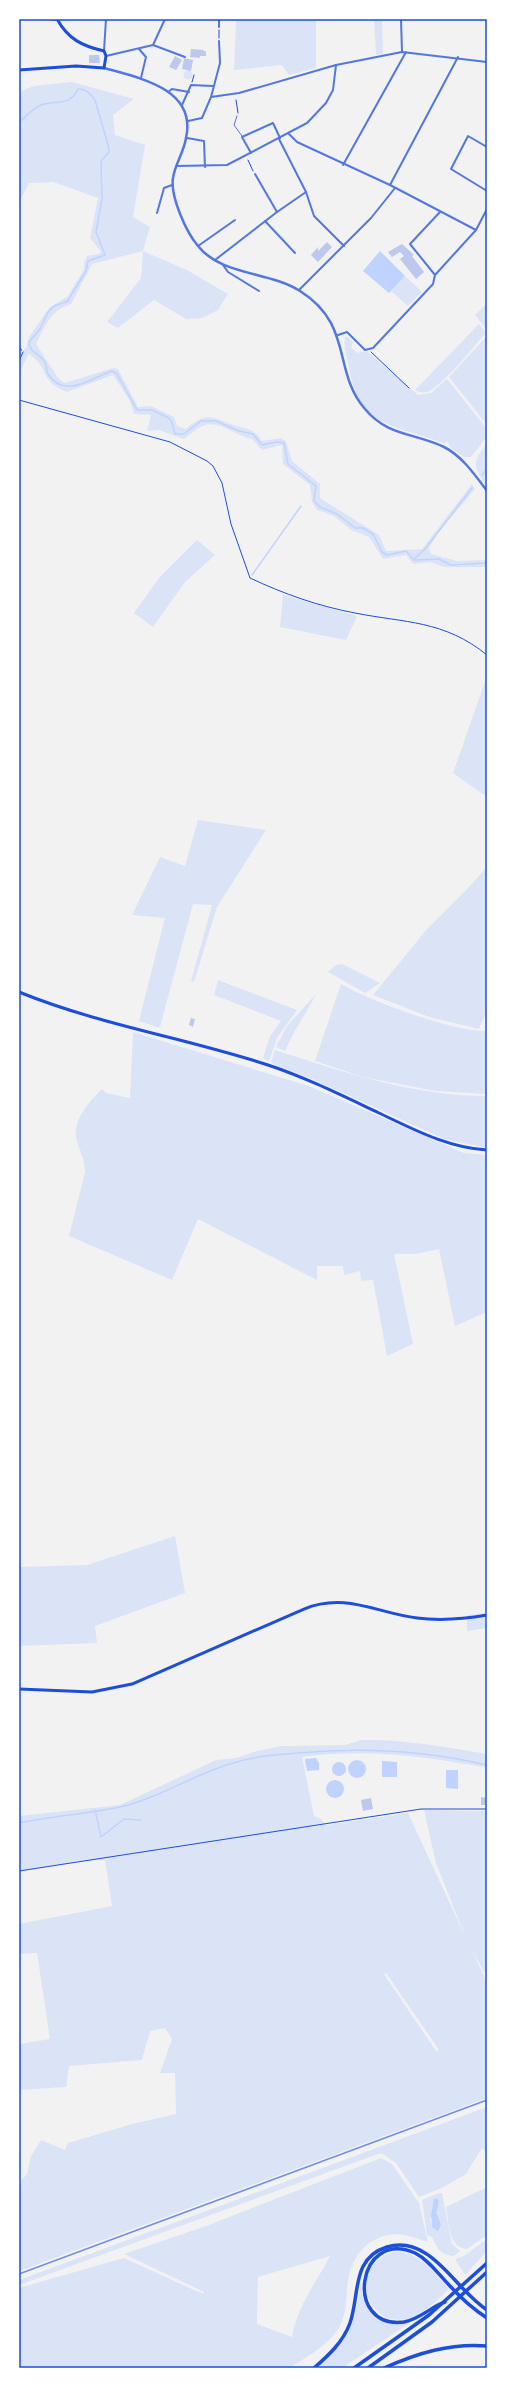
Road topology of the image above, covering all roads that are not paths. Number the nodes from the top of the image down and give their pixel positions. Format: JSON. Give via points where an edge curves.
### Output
{"nodes":[{"id":1,"x":45,"y":19,"type":"edge"},
{"id":2,"x":57,"y":19,"type":"edge"},
{"id":3,"x":106,"y":19,"type":"edge"},
{"id":4,"x":165,"y":19,"type":"edge"},
{"id":5,"x":219,"y":19,"type":"edge"},
{"id":6,"x":401,"y":19,"type":"edge"},
{"id":7,"x":219,"y":27,"type":"road end"},
{"id":8,"x":219,"y":41,"type":"road end"},
{"id":9,"x":153,"y":45,"type":"junction"},
{"id":10,"x":138,"y":48,"type":"junction"},
{"id":11,"x":104,"y":51,"type":"junction"},
{"id":12,"x":402,"y":52,"type":"junction"},
{"id":13,"x":406,"y":52,"type":"junction"},
{"id":14,"x":106,"y":56,"type":"junction"},
{"id":15,"x":184,"y":57,"type":"dead end"},
{"id":16,"x":458,"y":57,"type":"junction"},
{"id":17,"x":487,"y":62,"type":"edge"},
{"id":18,"x":336,"y":65,"type":"junction"},
{"id":19,"x":104,"y":68,"type":"junction"},
{"id":20,"x":19,"y":70,"type":"edge"},
{"id":21,"x":141,"y":78,"type":"junction"},
{"id":22,"x":213,"y":86,"type":"junction"},
{"id":23,"x":168,"y":92,"type":"junction"},
{"id":24,"x":189,"y":92,"type":"junction"},
{"id":25,"x":211,"y":98,"type":"junction"},
{"id":26,"x":182,"y":105,"type":"junction"},
{"id":27,"x":237,"y":116,"type":"road end"},
{"id":28,"x":188,"y":121,"type":"junction"},
{"id":29,"x":289,"y":134,"type":"junction"},
{"id":30,"x":242,"y":137,"type":"junction"},
{"id":31,"x":186,"y":138,"type":"junction"},
{"id":32,"x":280,"y":138,"type":"junction"},
{"id":33,"x":487,"y":147,"type":"edge"},
{"id":34,"x":251,"y":153,"type":"junction"},
{"id":35,"x":343,"y":165,"type":"junction"},
{"id":36,"x":177,"y":166,"type":"junction"},
{"id":37,"x":205,"y":167,"type":"junction"},
{"id":38,"x":255,"y":174,"type":"road end"},
{"id":39,"x":172,"y":185,"type":"junction"},
{"id":40,"x":390,"y":185,"type":"junction"},
{"id":41,"x":395,"y":188,"type":"junction"},
{"id":42,"x":487,"y":191,"type":"edge"},
{"id":43,"x":306,"y":192,"type":"junction"},
{"id":44,"x":487,"y":209,"type":"edge"},
{"id":45,"x":277,"y":212,"type":"junction"},
{"id":46,"x":440,"y":212,"type":"junction"},
{"id":47,"x":157,"y":213,"type":"dead end"},
{"id":48,"x":235,"y":220,"type":"dead end"},
{"id":49,"x":265,"y":221,"type":"junction"},
{"id":50,"x":476,"y":230,"type":"junction"},
{"id":51,"x":198,"y":246,"type":"junction"},
{"id":52,"x":344,"y":246,"type":"junction"},
{"id":53,"x":295,"y":253,"type":"dead end"},
{"id":54,"x":215,"y":260,"type":"junction"},
{"id":55,"x":222,"y":264,"type":"junction"},
{"id":56,"x":435,"y":276,"type":"junction"},
{"id":57,"x":300,"y":290,"type":"junction"},
{"id":58,"x":258,"y":291,"type":"dead end"},
{"id":59,"x":338,"y":335,"type":"junction"},
{"id":60,"x":19,"y":347,"type":"edge"},
{"id":61,"x":22,"y":350,"type":"road end"},
{"id":62,"x":487,"y":491,"type":"edge"},
{"id":63,"x":19,"y":992,"type":"edge"},
{"id":64,"x":487,"y":1150,"type":"edge"},
{"id":65,"x":487,"y":1615,"type":"edge"},
{"id":66,"x":19,"y":1689,"type":"edge"},
{"id":67,"x":487,"y":2263,"type":"edge"},
{"id":68,"x":487,"y":2272,"type":"edge"},
{"id":69,"x":445,"y":2302,"type":"junction"},
{"id":70,"x":487,"y":2310,"type":"edge"},
{"id":71,"x":487,"y":2318,"type":"edge"},
{"id":72,"x":487,"y":2346,"type":"edge"},
{"id":73,"x":314,"y":2368,"type":"edge"},
{"id":74,"x":354,"y":2368,"type":"edge"},
{"id":75,"x":368,"y":2368,"type":"edge"},
{"id":76,"x":384,"y":2368,"type":"edge"}],
"edges":[{"from":1,"to":2,"type":"street"},
{"from":2,"to":11,"type":"main road","via":[[69,37]]},
{"from":3,"to":11,"type":"street"},
{"from":4,"to":9,"type":"street"},
{"from":5,"to":7,"type":"street"},
{"from":6,"to":12,"type":"street"},
{"from":8,"to":22,"type":"street","via":[[220,63]]},
{"from":9,"to":10,"type":"street"},
{"from":9,"to":15,"type":"street"},
{"from":10,"to":14,"type":"street"},
{"from":10,"to":21,"type":"street","via":[[146,57]]},
{"from":11,"to":14,"type":"main road"},
{"from":12,"to":13,"type":"street"},
{"from":12,"to":18,"type":"street"},
{"from":13,"to":16,"type":"street"},
{"from":13,"to":35,"type":"street"},
{"from":14,"to":19,"type":"main road"},
{"from":16,"to":17,"type":"street"},
{"from":16,"to":40,"type":"street"},
{"from":18,"to":25,"type":"street","via":[[239,94]]},
{"from":18,"to":29,"type":"street","via":[[333,90],[326,104],[307,123]]},
{"from":19,"to":20,"type":"main road","via":[[76,66]]},
{"from":19,"to":21,"type":"street"},
{"from":21,"to":23,"type":"street"},
{"from":22,"to":24,"type":"street","via":[[191,85]]},
{"from":22,"to":25,"type":"street"},
{"from":23,"to":24,"type":"street","via":[[172,89]]},
{"from":23,"to":26,"type":"street"},
{"from":24,"to":26,"type":"street"},
{"from":25,"to":28,"type":"street","via":[[202,118]]},
{"from":26,"to":28,"type":"street"},
{"from":27,"to":30,"type":"lane","via":[[234,125]]},
{"from":28,"to":31,"type":"street"},
{"from":29,"to":32,"type":"street"},
{"from":29,"to":35,"type":"street","via":[[297,142]]},
{"from":30,"to":32,"type":"street","via":[[273,123]]},
{"from":30,"to":34,"type":"street"},
{"from":31,"to":36,"type":"street"},
{"from":31,"to":37,"type":"street","via":[[204,141]]},
{"from":32,"to":34,"type":"street"},
{"from":32,"to":43,"type":"street"},
{"from":33,"to":42,"type":"street","via":[[468,136],[451,169]]},
{"from":34,"to":37,"type":"street","via":[[227,165]]},
{"from":35,"to":40,"type":"street"},
{"from":36,"to":37,"type":"street"},
{"from":36,"to":39,"type":"street"},
{"from":38,"to":45,"type":"street"},
{"from":39,"to":47,"type":"street","via":[[164,188]]},
{"from":39,"to":51,"type":"street","via":[[186,227]]},
{"from":40,"to":41,"type":"street"},
{"from":41,"to":46,"type":"street"},
{"from":41,"to":52,"type":"street"},
{"from":43,"to":45,"type":"street"},
{"from":43,"to":52,"type":"street","via":[[314,216]]},
{"from":44,"to":50,"type":"street"},
{"from":45,"to":49,"type":"street"},
{"from":46,"to":50,"type":"street"},
{"from":46,"to":56,"type":"street","via":[[410,244]]},
{"from":48,"to":51,"type":"street"},
{"from":49,"to":53,"type":"street"},
{"from":49,"to":54,"type":"street"},
{"from":50,"to":56,"type":"street"},
{"from":51,"to":54,"type":"street"},
{"from":52,"to":57,"type":"street"},
{"from":54,"to":55,"type":"street"},
{"from":55,"to":57,"type":"street"},
{"from":55,"to":58,"type":"street","via":[[228,272]]},
{"from":56,"to":59,"type":"street","via":[[433,284],[369,350],[365,350],[347,332]]},
{"from":57,"to":59,"type":"street","via":[[329,319]]},
{"from":59,"to":62,"type":"street","via":[[351,388],[365,409],[386,428],[446,448],[468,467]]},
{"from":60,"to":61,"type":"street"},
{"from":63,"to":64,"type":"main road","via":[[115,1024],[268,1065],[309,1080],[426,1135],[456,1145]]},
{"from":65,"to":66,"type":"main road","via":[[448,1620],[418,1618],[349,1603],[316,1604],[156,1676],[117,1688],[70,1692]]},
{"from":67,"to":69,"type":"highway"},
{"from":68,"to":75,"type":"highway","via":[[450,2307]]},
{"from":69,"to":71,"type":"highway","via":[[411,2320],[388,2320],[375,2313],[366,2302],[364,2276],[370,2264],[387,2252],[401,2250],[414,2253],[427,2262],[463,2300]]},
{"from":69,"to":74,"type":"highway"},
{"from":70,"to":73,"type":"highway","via":[[468,2295],[430,2256],[407,2246],[385,2247],[374,2252],[364,2263],[358,2277],[353,2312],[345,2334]]},
{"from":72,"to":76,"type":"highway","via":[[463,2345],[437,2349]]}]}
